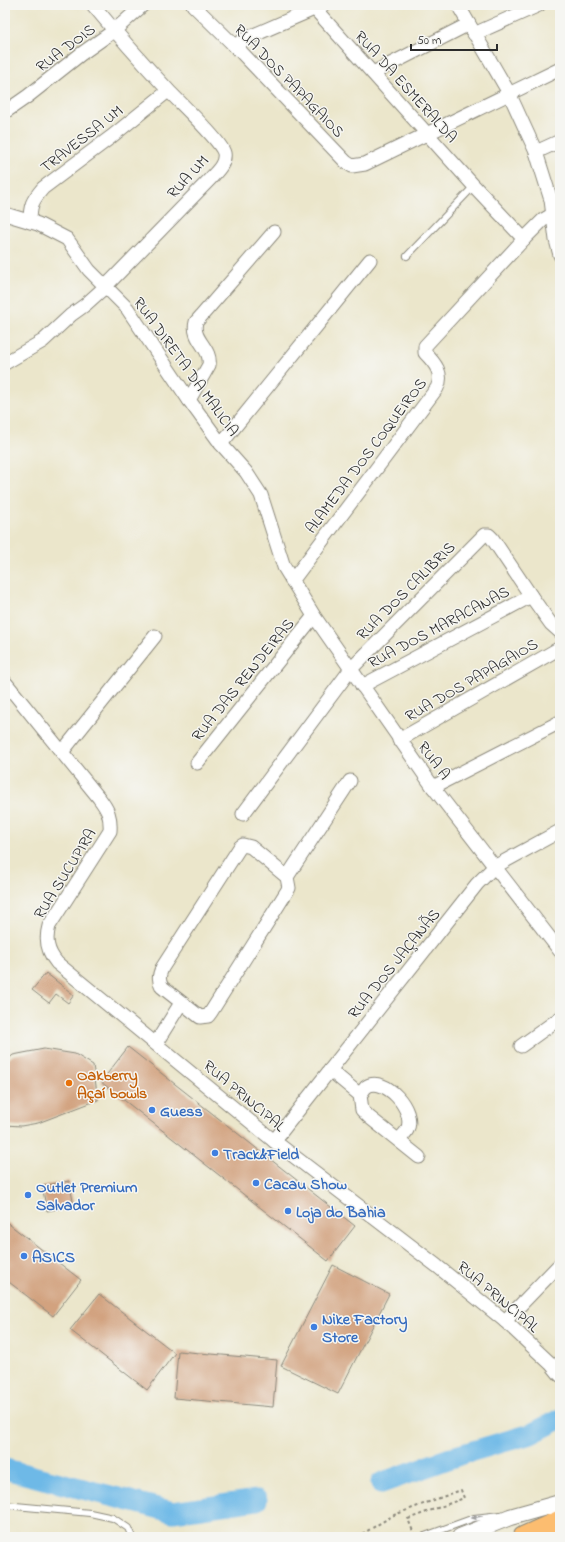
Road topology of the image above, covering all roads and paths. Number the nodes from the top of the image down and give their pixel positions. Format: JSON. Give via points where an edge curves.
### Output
{"nodes":[{"id":1,"x":93,"y":5,"type":"edge"},
{"id":2,"x":142,"y":5,"type":"edge"},
{"id":3,"x":193,"y":5,"type":"edge"},
{"id":4,"x":458,"y":5,"type":"edge"},
{"id":5,"x":539,"y":5,"type":"edge"},
{"id":6,"x":319,"y":7,"type":"edge"},
{"id":7,"x":471,"y":29,"type":"junction"},
{"id":8,"x":115,"y":30,"type":"junction"},
{"id":9,"x":235,"y":46,"type":"junction"},
{"id":10,"x":560,"y":69,"type":"edge"},
{"id":11,"x":373,"y":73,"type":"junction"},
{"id":12,"x":168,"y":91,"type":"junction"},
{"id":13,"x":509,"y":93,"type":"junction"},
{"id":14,"x":5,"y":112,"type":"edge"},
{"id":15,"x":427,"y":134,"type":"junction"},
{"id":16,"x":560,"y":141,"type":"edge"},
{"id":17,"x":536,"y":152,"type":"junction"},
{"id":18,"x":474,"y":186,"type":"junction"},
{"id":19,"x":557,"y":212,"type":"edge"},
{"id":20,"x":5,"y":214,"type":"edge"},
{"id":21,"x":30,"y":222,"type":"junction"},
{"id":22,"x":274,"y":232,"type":"dead end"},
{"id":23,"x":524,"y":239,"type":"junction"},
{"id":24,"x":560,"y":255,"type":"edge"},
{"id":25,"x":407,"y":256,"type":"dead end"},
{"id":26,"x":370,"y":260,"type":"dead end"},
{"id":27,"x":105,"y":287,"type":"junction"},
{"id":28,"x":5,"y":363,"type":"edge"},
{"id":29,"x":189,"y":400,"type":"junction"},
{"id":30,"x":221,"y":444,"type":"junction"},
{"id":31,"x":484,"y":534,"type":"joint"},
{"id":32,"x":292,"y":581,"type":"junction"},
{"id":33,"x":530,"y":596,"type":"junction"},
{"id":34,"x":314,"y":616,"type":"junction"},
{"id":35,"x":560,"y":632,"type":"edge"},
{"id":36,"x":155,"y":636,"type":"dead end"},
{"id":37,"x":560,"y":648,"type":"edge"},
{"id":38,"x":351,"y":669,"type":"junction"},
{"id":39,"x":5,"y":682,"type":"edge"},
{"id":40,"x":362,"y":686,"type":"junction"},
{"id":41,"x":560,"y":722,"type":"edge"},
{"id":42,"x":399,"y":740,"type":"junction"},
{"id":43,"x":62,"y":752,"type":"junction"},
{"id":44,"x":197,"y":763,"type":"dead end"},
{"id":45,"x":350,"y":781,"type":"dead end"},
{"id":46,"x":433,"y":787,"type":"junction"},
{"id":47,"x":243,"y":814,"type":"dead end"},
{"id":48,"x":560,"y":831,"type":"edge"},
{"id":49,"x":494,"y":867,"type":"junction"},
{"id":50,"x":288,"y":882,"type":"junction"},
{"id":51,"x":560,"y":952,"type":"edge"},
{"id":52,"x":57,"y":963,"type":"joint"},
{"id":53,"x":181,"y":1003,"type":"junction"},
{"id":54,"x":560,"y":1018,"type":"edge"},
{"id":55,"x":156,"y":1043,"type":"junction"},
{"id":56,"x":521,"y":1046,"type":"dead end"},
{"id":57,"x":330,"y":1070,"type":"junction"},
{"id":58,"x":360,"y":1095,"type":"junction"},
{"id":59,"x":399,"y":1140,"type":"junction"},
{"id":60,"x":274,"y":1141,"type":"junction"},
{"id":61,"x":419,"y":1158,"type":"dead end"},
{"id":62,"x":560,"y":1264,"type":"edge"},
{"id":63,"x":505,"y":1321,"type":"junction"},
{"id":64,"x":555,"y":1362,"type":"edge"},
{"id":65,"x":560,"y":1375,"type":"edge"},
{"id":66,"x":560,"y":1502,"type":"edge"},
{"id":67,"x":5,"y":1505,"type":"edge"},
{"id":68,"x":516,"y":1516,"type":"junction"},
{"id":69,"x":560,"y":1521,"type":"edge"},
{"id":70,"x":132,"y":1537,"type":"edge"},
{"id":71,"x":357,"y":1537,"type":"edge"},
{"id":72,"x":415,"y":1537,"type":"edge"},
{"id":73,"x":422,"y":1537,"type":"edge"},
{"id":74,"x":460,"y":1537,"type":"edge"},
{"id":75,"x":524,"y":1537,"type":"edge"}],
"edges":[{"from":1,"to":8,"type":"street","name":"RUA UM"},
{"from":2,"to":8,"type":"street","name":"RUA DOIS"},
{"from":3,"to":9,"type":"street","name":"RUA DOS PAPAGAIOS"},
{"from":4,"to":7,"type":"street"},
{"from":5,"to":7,"type":"street"},
{"from":6,"to":9,"type":"street","via":[[247,38]]},
{"from":6,"to":11,"type":"street","name":"RUA DA ESMERALDA"},
{"from":7,"to":11,"type":"street"},
{"from":7,"to":13,"type":"street"},
{"from":8,"to":12,"type":"street","name":"RUA UM"},
{"from":8,"to":14,"type":"street","name":"RUA DOIS"},
{"from":9,"to":15,"type":"street","name":"RUA DOS PAPAGAIOS","via":[[352,166],[365,164]]},
{"from":10,"to":13,"type":"street"},
{"from":11,"to":15,"type":"street","name":"RUA DA ESMERALDA"},
{"from":12,"to":21,"type":"street","name":"TRAVESSA UM","via":[[111,138],[43,188],[34,198]]},
{"from":12,"to":27,"type":"street","name":"RUA UM","via":[[217,141],[224,153],[224,160],[210,179]]},
{"from":13,"to":15,"type":"street"},
{"from":13,"to":17,"type":"street"},
{"from":15,"to":18,"type":"street","name":"RUA DA ESMERALDA"},
{"from":16,"to":17,"type":"street"},
{"from":17,"to":19,"type":"street"},
{"from":18,"to":23,"type":"street","name":"RUA DA ESMERALDA"},
{"from":18,"to":25,"type":"lane"},
{"from":19,"to":23,"type":"street","via":[[543,220]]},
{"from":19,"to":24,"type":"street","via":[[556,240]]},
{"from":20,"to":21,"type":"street","name":"RUA DIRETA DA MALICIA"},
{"from":21,"to":27,"type":"street","name":"RUA DIRETA DA MALICIA","via":[[48,228],[67,239]]},
{"from":22,"to":29,"type":"street","via":[[196,322],[196,336],[210,359]]},
{"from":23,"to":32,"type":"street","name":"ALAMEDA DOS COQUEIROS","via":[[425,346],[424,353],[434,362],[440,375],[437,388]]},
{"from":26,"to":30,"type":"street"},
{"from":27,"to":28,"type":"street","via":[[43,341]]},
{"from":27,"to":29,"type":"street","name":"RUA DIRETA DA MALICIA","via":[[127,308]]},
{"from":29,"to":30,"type":"street","name":"RUA DIRETA DA MALICIA"},
{"from":30,"to":32,"type":"street","name":"RUA DIRETA DA MALICIA","via":[[246,472],[261,495],[284,567]]},
{"from":31,"to":33,"type":"street","name":"RUA DOS MARACANAS","via":[[492,538]]},
{"from":31,"to":38,"type":"street","name":"RUA DOS CALIBRIS"},
{"from":32,"to":34,"type":"street","name":"RUA A"},
{"from":33,"to":35,"type":"street","name":"RUA DOS MARACANAS"},
{"from":33,"to":40,"type":"street","name":"RUA DOS MARACANAS"},
{"from":34,"to":38,"type":"street","name":"RUA A"},
{"from":34,"to":44,"type":"street","name":"RUA DAS RENDEIRAS"},
{"from":36,"to":43,"type":"street"},
{"from":37,"to":42,"type":"street","name":"RUA DOS PAPAGAIOS"},
{"from":38,"to":40,"type":"street","name":"RUA A"},
{"from":38,"to":47,"type":"street","name":"RUA DOS CALIBRIS"},
{"from":39,"to":43,"type":"street"},
{"from":40,"to":42,"type":"street","name":"RUA A"},
{"from":41,"to":46,"type":"street"},
{"from":42,"to":46,"type":"street","name":"RUA A"},
{"from":43,"to":52,"type":"street","name":"RUA SUCUPIRA","via":[[105,806],[111,822],[110,831],[49,926],[46,935],[47,945],[50,956]]},
{"from":45,"to":50,"type":"street"},
{"from":46,"to":49,"type":"street","name":"RUA A"},
{"from":48,"to":49,"type":"street","name":"RUA DOS JAÇANÃS"},
{"from":49,"to":51,"type":"street","name":"RUA A"},
{"from":49,"to":57,"type":"street","name":"RUA DOS JAÇANÃS","via":[[477,884]]},
{"from":50,"to":53,"type":"street","via":[[208,1016],[200,1017]]},
{"from":50,"to":53,"type":"street","via":[[251,847],[240,847],[162,968],[159,983]]},
{"from":52,"to":55,"type":"street","name":"RUA PRINCIPAL"},
{"from":53,"to":55,"type":"street"},
{"from":54,"to":56,"type":"street"},
{"from":55,"to":60,"type":"street","name":"RUA PRINCIPAL"},
{"from":57,"to":58,"type":"street"},
{"from":57,"to":60,"type":"street","name":"RUA DOS JAÇANÃS"},
{"from":58,"to":59,"type":"street","via":[[362,1110],[384,1131]]},
{"from":58,"to":59,"type":"street","via":[[366,1088],[379,1085],[401,1100],[408,1114],[408,1122],[407,1130]]},
{"from":59,"to":61,"type":"street"},
{"from":60,"to":63,"type":"street","name":"RUA PRINCIPAL"},
{"from":62,"to":63,"type":"street"},
{"from":63,"to":64,"type":"street","name":"RUA PRINCIPAL"},
{"from":64,"to":65,"type":"street","name":"RUA PRINCIPAL"},
{"from":66,"to":68,"type":"street"},
{"from":67,"to":70,"type":"lane","via":[[90,1513],[113,1518],[128,1528]]},
{"from":68,"to":73,"type":"lane","one_way":true,"via":[[493,1515],[474,1518]]},
{"from":68,"to":74,"type":"street"},
{"from":69,"to":75,"type":"highway"},
{"from":71,"to":72,"type":"path","via":[[394,1515],[461,1490],[464,1498],[408,1519]]}]}
